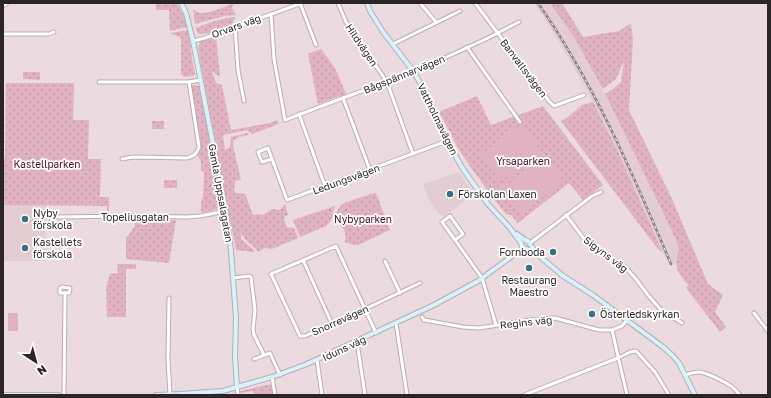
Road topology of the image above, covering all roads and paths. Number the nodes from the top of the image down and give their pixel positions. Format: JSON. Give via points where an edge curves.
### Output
{"nodes":[{"id":1,"x":7,"y":3,"type":"edge"},
{"id":2,"x":181,"y":3,"type":"edge"},
{"id":3,"x":301,"y":3,"type":"edge"},
{"id":4,"x":338,"y":3,"type":"edge"},
{"id":5,"x":367,"y":3,"type":"edge"},
{"id":6,"x":420,"y":3,"type":"edge"},
{"id":7,"x":475,"y":3,"type":"edge"},
{"id":8,"x":3,"y":6,"type":"edge"},
{"id":9,"x":460,"y":11,"type":"dead end"},
{"id":10,"x":271,"y":14,"type":"junction"},
{"id":11,"x":436,"y":22,"type":"junction"},
{"id":12,"x":519,"y":22,"type":"dead end"},
{"id":13,"x":235,"y":27,"type":"junction"},
{"id":14,"x":54,"y":32,"type":"dead end"},
{"id":15,"x":498,"y":33,"type":"junction"},
{"id":16,"x":3,"y":34,"type":"edge"},
{"id":17,"x":193,"y":41,"type":"junction"},
{"id":18,"x":393,"y":44,"type":"junction"},
{"id":19,"x":316,"y":45,"type":"dead end"},
{"id":20,"x":467,"y":47,"type":"junction"},
{"id":21,"x":414,"y":72,"type":"junction"},
{"id":22,"x":201,"y":80,"type":"junction"},
{"id":23,"x":99,"y":82,"type":"dead end"},
{"id":24,"x":189,"y":82,"type":"junction"},
{"id":25,"x":387,"y":82,"type":"junction"},
{"id":26,"x":584,"y":94,"type":"dead end"},
{"id":27,"x":343,"y":98,"type":"junction"},
{"id":28,"x":244,"y":101,"type":"dead end"},
{"id":29,"x":554,"y":106,"type":"junction"},
{"id":30,"x":557,"y":108,"type":"dead end"},
{"id":31,"x":299,"y":114,"type":"junction"},
{"id":32,"x":520,"y":122,"type":"dead end"},
{"id":33,"x":447,"y":141,"type":"junction"},
{"id":34,"x":413,"y":154,"type":"junction"},
{"id":35,"x":272,"y":159,"type":"junction"},
{"id":36,"x":122,"y":160,"type":"dead end"},
{"id":37,"x":370,"y":170,"type":"junction"},
{"id":38,"x":325,"y":186,"type":"junction"},
{"id":39,"x":601,"y":192,"type":"dead end"},
{"id":40,"x":226,"y":211,"type":"junction"},
{"id":41,"x":566,"y":215,"type":"junction"},
{"id":42,"x":49,"y":226,"type":"dead end"},
{"id":43,"x":455,"y":240,"type":"junction"},
{"id":44,"x":530,"y":243,"type":"junction"},
{"id":45,"x":524,"y":245,"type":"junction"},
{"id":46,"x":537,"y":254,"type":"junction"},
{"id":47,"x":303,"y":260,"type":"junction"},
{"id":48,"x":385,"y":261,"type":"dead end"},
{"id":49,"x":233,"y":278,"type":"junction"},
{"id":50,"x":482,"y":278,"type":"junction"},
{"id":51,"x":420,"y":283,"type":"dead end"},
{"id":52,"x":65,"y":293,"type":"dead end"},
{"id":53,"x":400,"y":293,"type":"junction"},
{"id":54,"x":169,"y":298,"type":"dead end"},
{"id":55,"x":365,"y":309,"type":"junction"},
{"id":56,"x":754,"y":313,"type":"dead end"},
{"id":57,"x":422,"y":316,"type":"dead end"},
{"id":58,"x":627,"y":320,"type":"junction"},
{"id":59,"x":396,"y":323,"type":"junction"},
{"id":60,"x":332,"y":324,"type":"junction"},
{"id":61,"x":682,"y":324,"type":"dead end"},
{"id":62,"x":496,"y":325,"type":"junction"},
{"id":63,"x":612,"y":330,"type":"junction"},
{"id":64,"x":768,"y":331,"type":"edge"},
{"id":65,"x":376,"y":333,"type":"junction"},
{"id":66,"x":357,"y":342,"type":"junction"},
{"id":67,"x":264,"y":355,"type":"junction"},
{"id":68,"x":618,"y":358,"type":"junction"},
{"id":69,"x":254,"y":359,"type":"dead end"},
{"id":70,"x":317,"y":360,"type":"junction"},
{"id":71,"x":280,"y":375,"type":"junction"},
{"id":72,"x":685,"y":376,"type":"junction"},
{"id":73,"x":272,"y":377,"type":"junction"},
{"id":74,"x":237,"y":387,"type":"junction"},
{"id":75,"x":3,"y":395,"type":"edge"},
{"id":76,"x":58,"y":395,"type":"edge"},
{"id":77,"x":64,"y":395,"type":"edge"},
{"id":78,"x":156,"y":395,"type":"edge"},
{"id":79,"x":170,"y":395,"type":"edge"},
{"id":80,"x":238,"y":395,"type":"edge"},
{"id":81,"x":275,"y":395,"type":"edge"},
{"id":82,"x":322,"y":395,"type":"edge"},
{"id":83,"x":365,"y":395,"type":"edge"},
{"id":84,"x":407,"y":395,"type":"edge"},
{"id":85,"x":524,"y":395,"type":"edge"},
{"id":86,"x":627,"y":395,"type":"edge"},
{"id":87,"x":669,"y":395,"type":"edge"},
{"id":88,"x":694,"y":395,"type":"edge"},
{"id":89,"x":740,"y":395,"type":"edge"}],
"edges":[{"from":1,"to":8,"type":"street"},
{"from":2,"to":17,"type":"street","name":"Gamla Uppsalagatan"},
{"from":3,"to":10,"type":"street","name":"Orvars väg"},
{"from":3,"to":19,"type":"street"},
{"from":4,"to":25,"type":"street","name":"Hildvägen","via":[[346,22]]},
{"from":5,"to":18,"type":"street","name":"Vattholmavägen"},
{"from":6,"to":11,"type":"street"},
{"from":7,"to":15,"type":"street","name":"Banvallsvägen"},
{"from":9,"to":11,"type":"street"},
{"from":10,"to":13,"type":"street","name":"Orvars väg"},
{"from":10,"to":31,"type":"street","name":"Bågspännarvägen","via":[[274,59],[286,120]]},
{"from":11,"to":18,"type":"street"},
{"from":12,"to":15,"type":"street","name":"Bågspännarvägen"},
{"from":13,"to":17,"type":"street","name":"Orvars väg"},
{"from":13,"to":28,"type":"street","via":[[237,64]]},
{"from":14,"to":16,"type":"street"},
{"from":15,"to":20,"type":"street","name":"Bågspännarvägen"},
{"from":15,"to":29,"type":"street","name":"Banvallsvägen"},
{"from":17,"to":22,"type":"street","name":"Gamla Uppsalagatan"},
{"from":18,"to":21,"type":"street","name":"Vattholmavägen"},
{"from":20,"to":21,"type":"street","name":"Bågspännarvägen"},
{"from":20,"to":32,"type":"street"},
{"from":21,"to":25,"type":"street","name":"Bågspännarvägen"},
{"from":21,"to":33,"type":"street","name":"Vattholmavägen"},
{"from":22,"to":24,"type":"street"},
{"from":22,"to":40,"type":"street","name":"Gamla Uppsalagatan"},
{"from":23,"to":24,"type":"street"},
{"from":24,"to":36,"type":"street","via":[[199,147],[195,155],[187,158],[133,157]]},
{"from":25,"to":27,"type":"street","name":"Bågspännarvägen"},
{"from":25,"to":34,"type":"street","name":"Hildvägen"},
{"from":26,"to":29,"type":"street","name":"Banvallsvägen"},
{"from":27,"to":31,"type":"street","name":"Bågspännarvägen"},
{"from":27,"to":37,"type":"street"},
{"from":29,"to":30,"type":"street"},
{"from":31,"to":38,"type":"street"},
{"from":33,"to":34,"type":"street","name":"Ledungsvägen"},
{"from":33,"to":45,"type":"street","name":"Vattholmavägen","via":[[487,202]]},
{"from":34,"to":37,"type":"street","name":"Ledungsvägen"},
{"from":35,"to":35,"type":"street","via":[[268,148],[258,152],[262,162]]},
{"from":35,"to":38,"type":"street","name":"Ledungsvägen","via":[[287,200]]},
{"from":37,"to":38,"type":"street","name":"Ledungsvägen"},
{"from":39,"to":41,"type":"street"},
{"from":40,"to":42,"type":"street","name":"Topeliusgatan","via":[[187,217],[56,217]]},
{"from":40,"to":49,"type":"street","name":"Gamla Uppsalagatan"},
{"from":41,"to":44,"type":"street"},
{"from":41,"to":61,"type":"street","name":"Sigyns väg","via":[[585,240],[625,267],[662,310]]},
{"from":43,"to":43,"type":"street","via":[[463,234],[450,216],[442,222]]},
{"from":43,"to":50,"type":"street"},
{"from":44,"to":45,"type":"street","via":[[528,241]]},
{"from":44,"to":45,"type":"street","via":[[529,248]]},
{"from":44,"to":46,"type":"street","name":"Vattholmavägen"},
{"from":45,"to":46,"type":"street","name":"Vattholmavägen"},
{"from":45,"to":50,"type":"street","name":"Iduns väg"},
{"from":46,"to":58,"type":"street","name":"Vattholmavägen","via":[[563,276]]},
{"from":47,"to":55,"type":"street","via":[[336,246]]},
{"from":47,"to":60,"type":"street"},
{"from":47,"to":60,"type":"street","name":"Snorrevägen","via":[[271,274],[300,336]]},
{"from":48,"to":53,"type":"street"},
{"from":49,"to":67,"type":"street","via":[[251,277],[255,310],[254,336]]},
{"from":49,"to":74,"type":"street","name":"Gamla Uppsalagatan"},
{"from":50,"to":59,"type":"street","name":"Iduns väg"},
{"from":50,"to":62,"type":"street"},
{"from":51,"to":53,"type":"street","name":"Snorrevägen"},
{"from":52,"to":77,"type":"street"},
{"from":53,"to":55,"type":"street","name":"Snorrevägen"},
{"from":54,"to":79,"type":"street"},
{"from":55,"to":60,"type":"street","name":"Snorrevägen"},
{"from":55,"to":65,"type":"street"},
{"from":56,"to":64,"type":"street"},
{"from":57,"to":62,"type":"street","name":"Regins väg","via":[[424,320],[479,328]]},
{"from":58,"to":63,"type":"street","via":[[622,326]]},
{"from":58,"to":72,"type":"street","name":"Vattholmavägen","via":[[672,355]]},
{"from":59,"to":65,"type":"street","name":"Iduns väg"},
{"from":59,"to":84,"type":"street"},
{"from":62,"to":63,"type":"street","name":"Regins väg","via":[[555,318],[600,330]]},
{"from":63,"to":68,"type":"street"},
{"from":65,"to":66,"type":"street","name":"Iduns väg"},
{"from":66,"to":70,"type":"street","name":"Iduns väg"},
{"from":66,"to":83,"type":"street"},
{"from":67,"to":69,"type":"street"},
{"from":67,"to":71,"type":"street","via":[[270,353]]},
{"from":68,"to":85,"type":"street"},
{"from":68,"to":86,"type":"street"},
{"from":68,"to":87,"type":"street","via":[[636,351],[655,372]]},
{"from":70,"to":71,"type":"street","name":"Iduns väg"},
{"from":70,"to":82,"type":"street"},
{"from":71,"to":73,"type":"street","name":"Iduns väg"},
{"from":72,"to":88,"type":"street","name":"Vattholmavägen"},
{"from":72,"to":89,"type":"street","via":[[699,372],[731,386]]},
{"from":73,"to":74,"type":"street","name":"Iduns väg"},
{"from":73,"to":81,"type":"street"},
{"from":74,"to":79,"type":"street","name":"Iduns väg"},
{"from":74,"to":80,"type":"street"},
{"from":75,"to":76,"type":"street"},
{"from":78,"to":79,"type":"street","name":"Iduns väg"}]}
